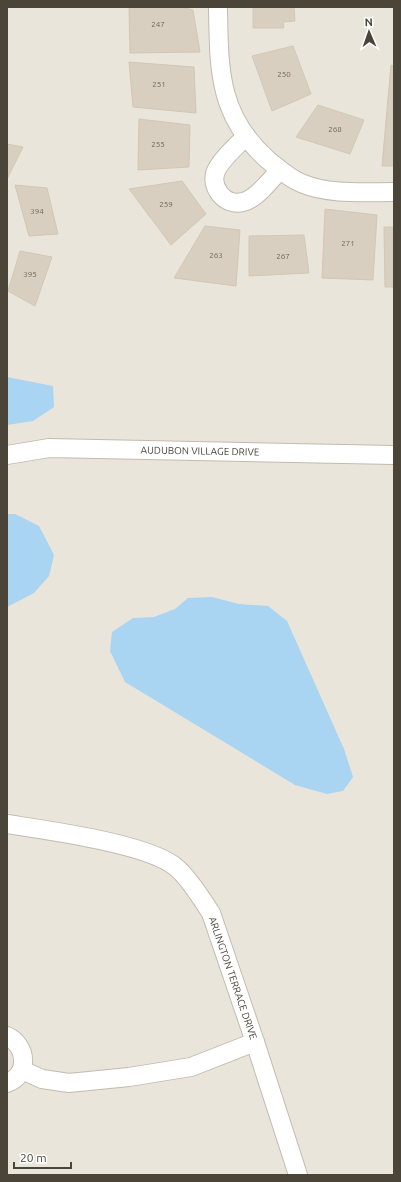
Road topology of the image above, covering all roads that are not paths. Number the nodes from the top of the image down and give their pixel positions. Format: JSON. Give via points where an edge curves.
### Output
{"nodes":[{"id":1,"x":218,"y":7,"type":"edge"},
{"id":2,"x":246,"y":136,"type":"junction"},
{"id":3,"x":280,"y":170,"type":"junction"},
{"id":4,"x":394,"y":192,"type":"edge"},
{"id":5,"x":7,"y":455,"type":"edge"},
{"id":6,"x":394,"y":455,"type":"edge"},
{"id":7,"x":7,"y":824,"type":"edge"},
{"id":8,"x":7,"y":1036,"type":"edge"},
{"id":9,"x":255,"y":1042,"type":"junction"},
{"id":10,"x":22,"y":1070,"type":"junction"},
{"id":11,"x":7,"y":1083,"type":"edge"},
{"id":12,"x":298,"y":1175,"type":"edge"}],
"edges":[{"from":1,"to":2,"type":"street","via":[[219,61],[223,88],[232,112]]},
{"from":2,"to":3,"type":"street"},
{"from":2,"to":3,"type":"street","via":[[217,168],[215,184],[223,198],[230,202],[242,202],[252,198]]},
{"from":3,"to":4,"type":"street","via":[[301,183],[325,189]]},
{"from":5,"to":6,"type":"street","name":"AUDUBON VILLAGE DRIVE","via":[[48,448]]},
{"from":7,"to":9,"type":"street","name":"ARLINGTON TERRACE DRIVE","via":[[136,848],[164,859],[178,868],[211,913]]},
{"from":8,"to":10,"type":"street","via":[[19,1044],[23,1052]]},
{"from":9,"to":10,"type":"street","via":[[191,1067],[129,1077],[69,1083],[42,1079]]},
{"from":9,"to":12,"type":"street","name":"ARLINGTON TERRACE DRIVE"},
{"from":10,"to":11,"type":"street","via":[[17,1077]]}]}
